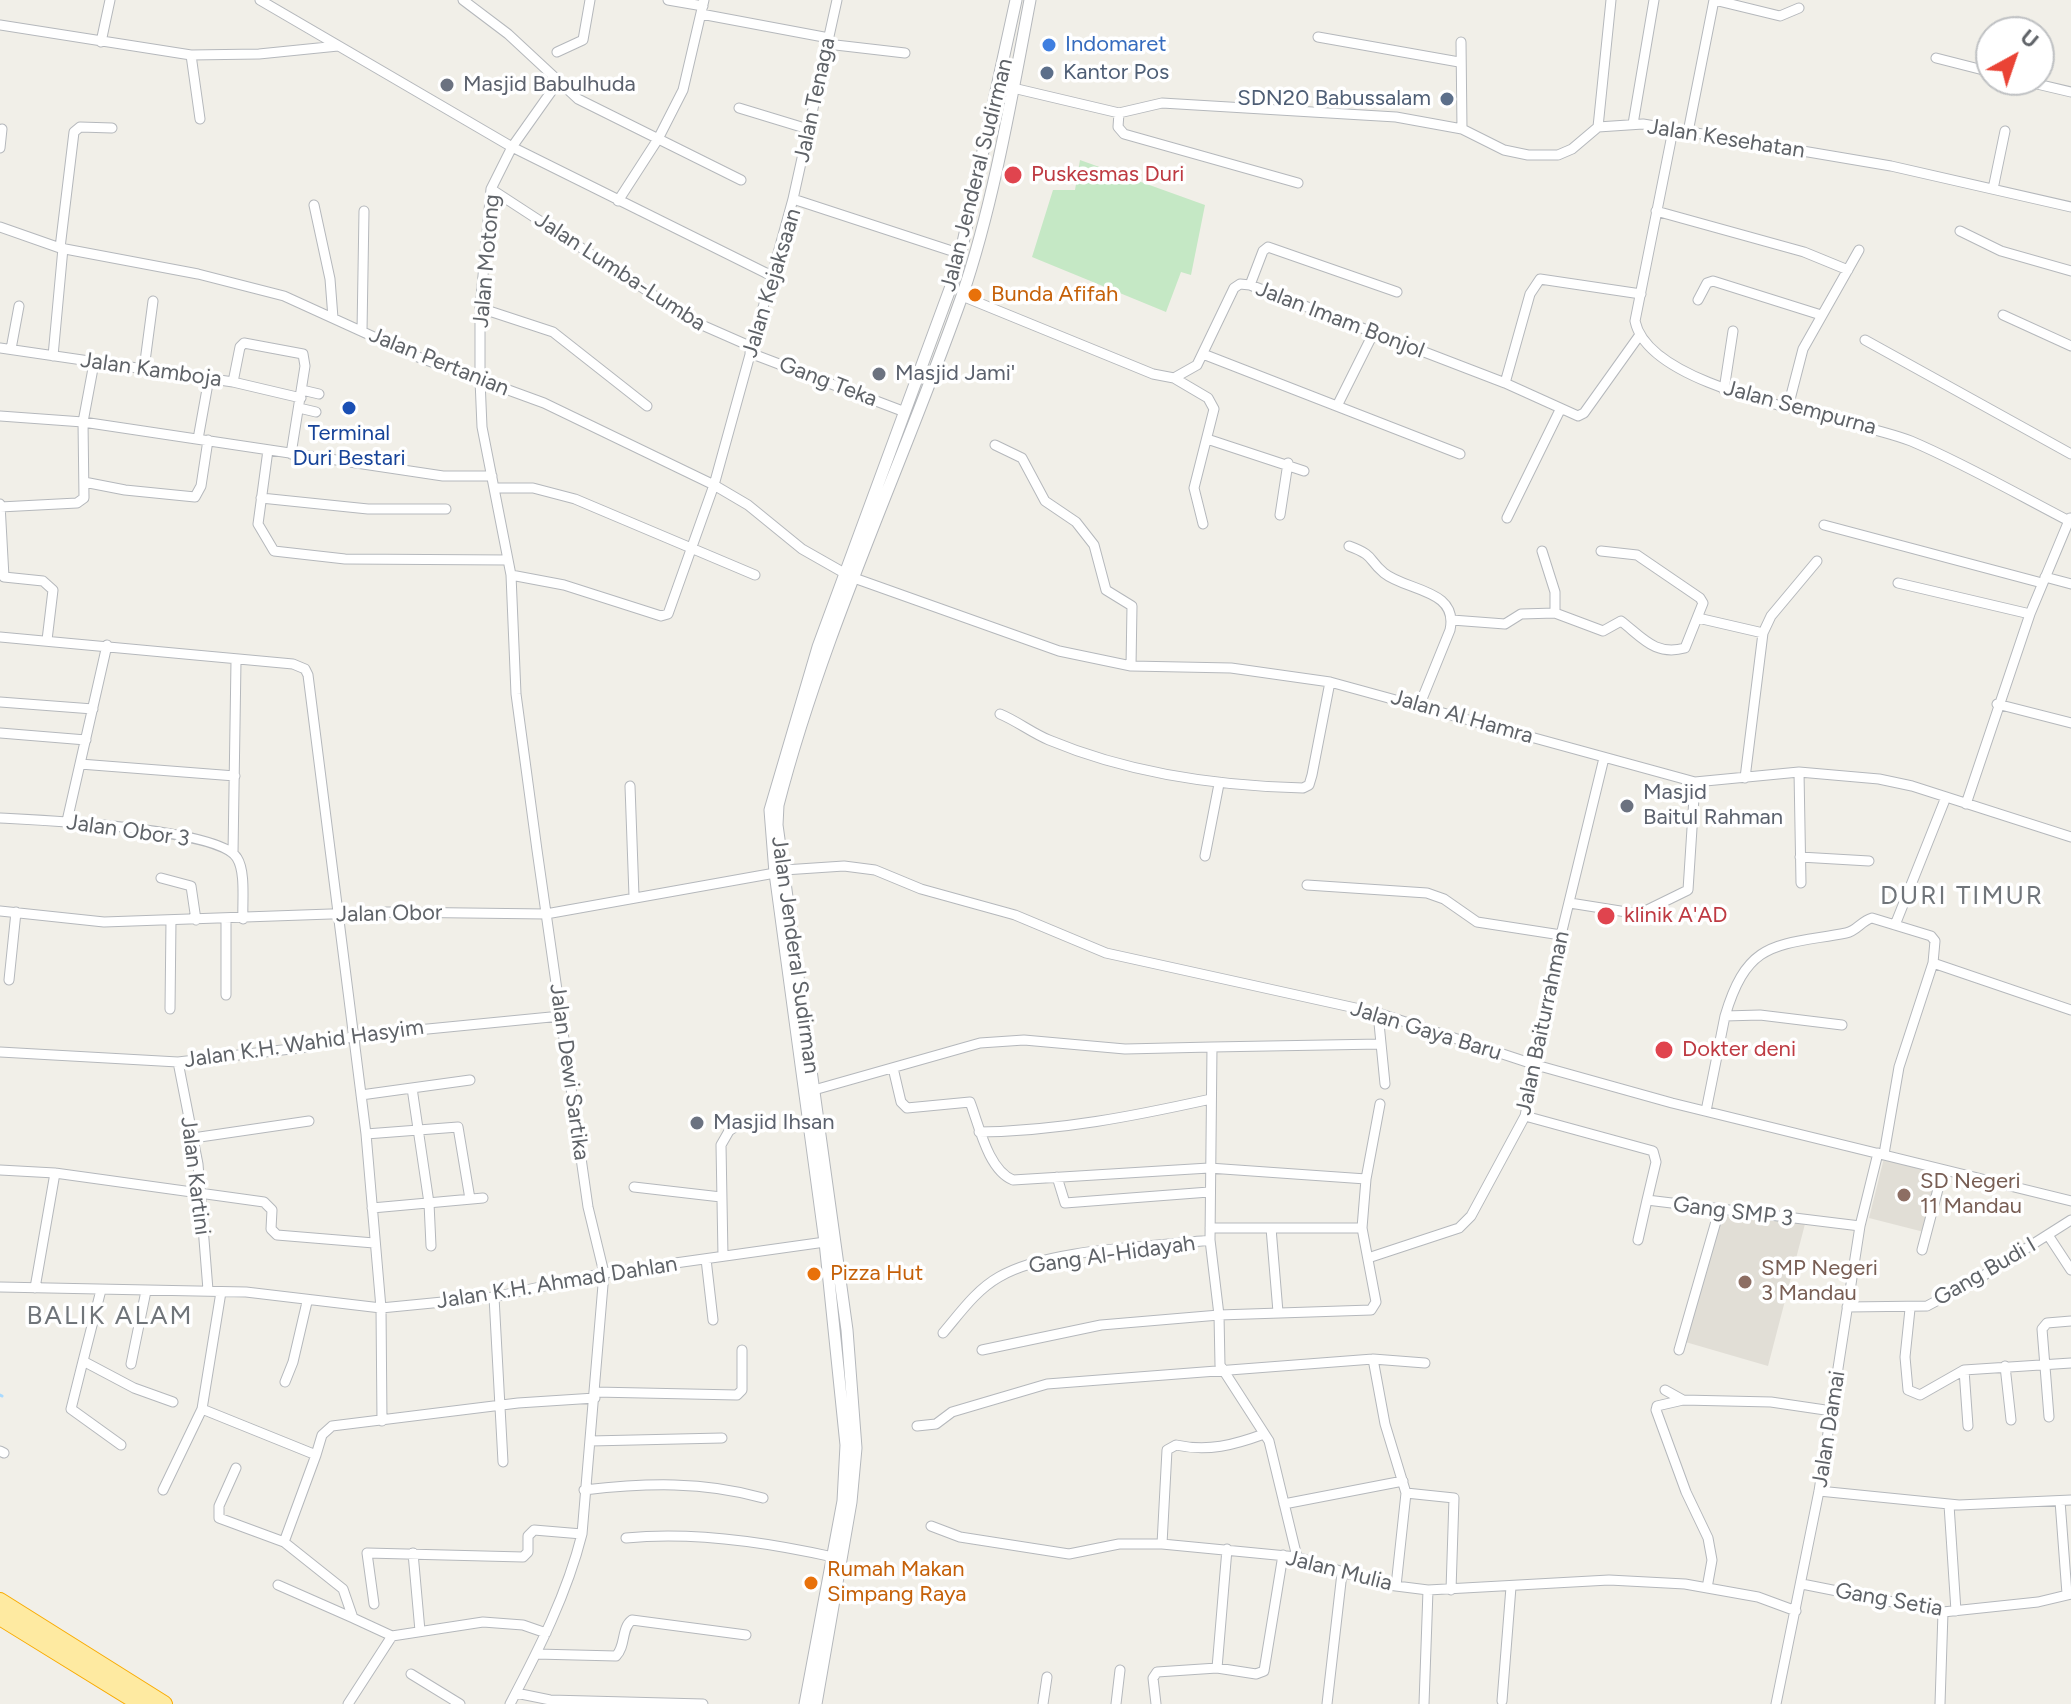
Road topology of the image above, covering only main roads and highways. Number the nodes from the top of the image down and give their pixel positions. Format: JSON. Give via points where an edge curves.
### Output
{"nodes":[{"id":1,"x":0,"y":1601,"type":"edge"},
{"id":2,"x":0,"y":1617,"type":"edge"},
{"id":3,"x":141,"y":1704,"type":"edge"},
{"id":4,"x":164,"y":1704,"type":"edge"}],
"edges":[{"from":1,"to":4,"type":"highway"},
{"from":2,"to":3,"type":"highway"}]}
